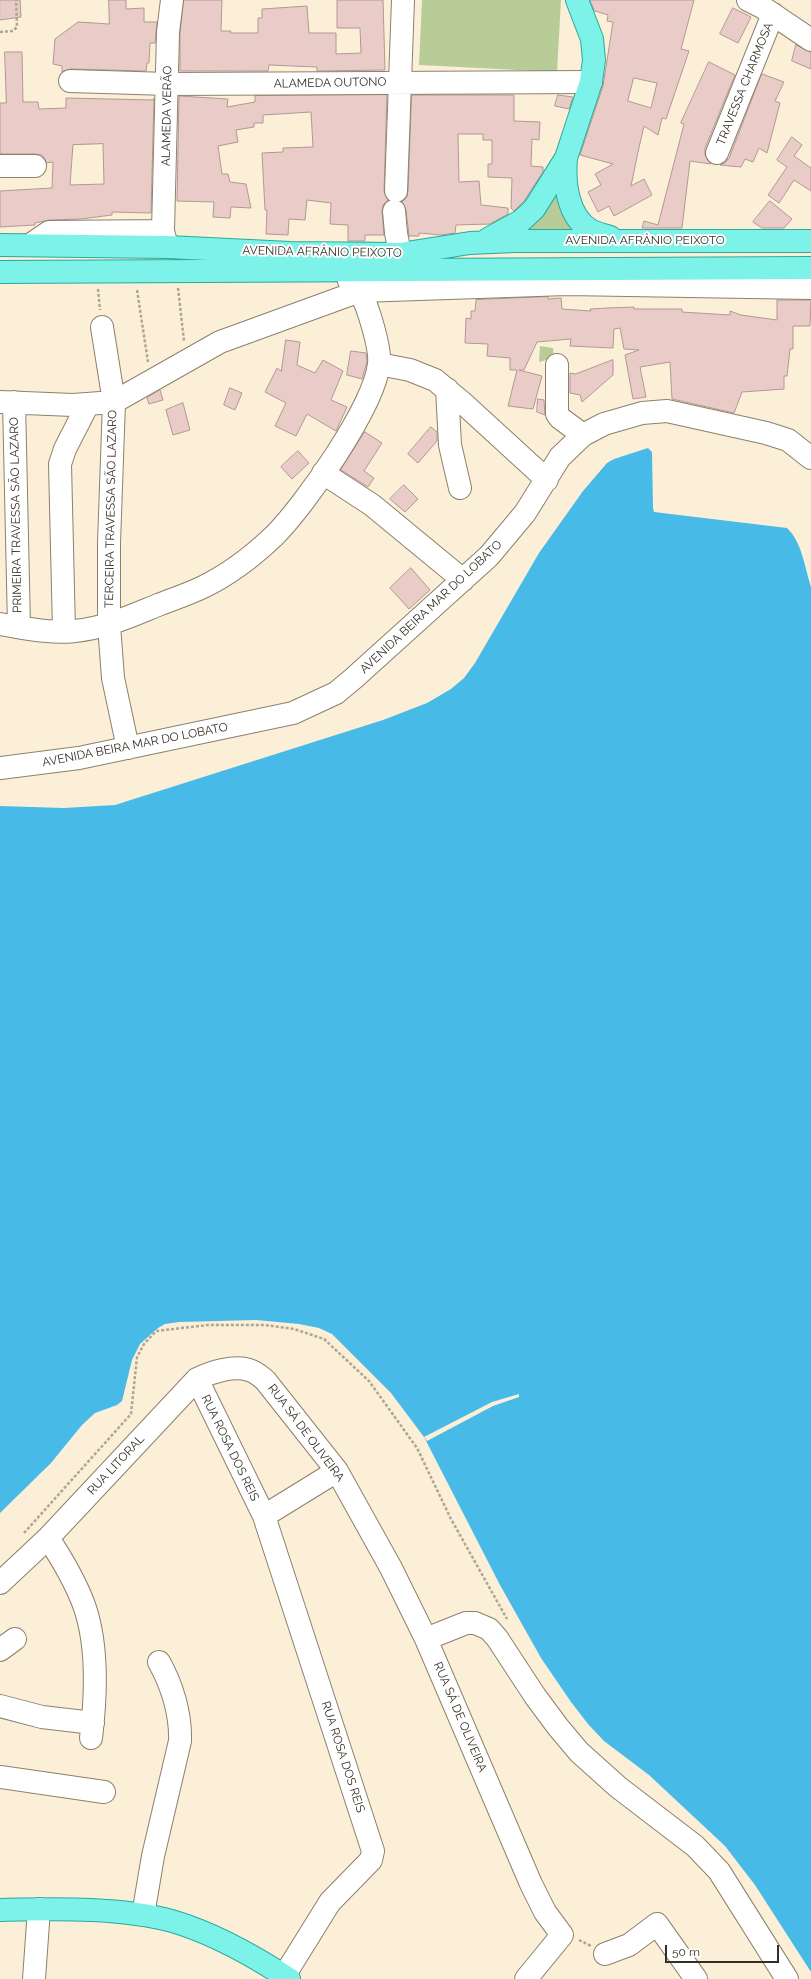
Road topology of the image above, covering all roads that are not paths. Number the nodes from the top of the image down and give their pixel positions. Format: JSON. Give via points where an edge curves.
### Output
{"nodes":[{"id":1,"x":172,"y":0,"type":"edge"},
{"id":2,"x":403,"y":0,"type":"edge"},
{"id":3,"x":577,"y":0,"type":"edge"},
{"id":4,"x":748,"y":0,"type":"edge"},
{"id":5,"x":773,"y":14,"type":"junction"},
{"id":6,"x":811,"y":40,"type":"edge"},
{"id":7,"x":70,"y":81,"type":"dead end"},
{"id":8,"x":401,"y":82,"type":"junction"},
{"id":9,"x":591,"y":82,"type":"junction"},
{"id":10,"x":168,"y":84,"type":"junction"},
{"id":11,"x":717,"y":153,"type":"dead end"},
{"id":12,"x":566,"y":158,"type":"junction"},
{"id":13,"x":0,"y":166,"type":"edge"},
{"id":14,"x":35,"y":166,"type":"dead end"},
{"id":15,"x":534,"y":208,"type":"junction"},
{"id":16,"x":577,"y":218,"type":"junction"},
{"id":17,"x":550,"y":236,"type":"junction"},
{"id":18,"x":166,"y":239,"type":"junction"},
{"id":19,"x":618,"y":240,"type":"junction"},
{"id":20,"x":811,"y":241,"type":"edge"},
{"id":21,"x":470,"y":243,"type":"junction"},
{"id":22,"x":0,"y":246,"type":"edge"},
{"id":23,"x":400,"y":254,"type":"junction"},
{"id":24,"x":811,"y":268,"type":"edge"},
{"id":25,"x":552,"y":269,"type":"junction"},
{"id":26,"x":338,"y":270,"type":"junction"},
{"id":27,"x":0,"y":272,"type":"edge"},
{"id":28,"x":811,"y":288,"type":"edge"},
{"id":29,"x":360,"y":291,"type":"junction"},
{"id":30,"x":102,"y":327,"type":"road end"},
{"id":31,"x":379,"y":364,"type":"junction"},
{"id":32,"x":557,"y":365,"type":"dead end"},
{"id":33,"x":447,"y":389,"type":"junction"},
{"id":34,"x":7,"y":402,"type":"edge"},
{"id":35,"x":114,"y":402,"type":"junction"},
{"id":36,"x":88,"y":404,"type":"junction"},
{"id":37,"x":583,"y":435,"type":"junction"},
{"id":38,"x":811,"y":458,"type":"edge"},
{"id":39,"x":323,"y":474,"type":"junction"},
{"id":40,"x":547,"y":480,"type":"junction"},
{"id":41,"x":460,"y":488,"type":"dead end"},
{"id":42,"x":463,"y":580,"type":"junction"},
{"id":43,"x":109,"y":625,"type":"junction"},
{"id":44,"x":10,"y":626,"type":"edge"},
{"id":45,"x":64,"y":631,"type":"junction"},
{"id":46,"x":128,"y":748,"type":"junction"},
{"id":47,"x":0,"y":768,"type":"edge"},
{"id":48,"x":241,"y":1369,"type":"joint"},
{"id":49,"x":197,"y":1379,"type":"junction"},
{"id":50,"x":337,"y":1470,"type":"junction"},
{"id":51,"x":264,"y":1516,"type":"junction"},
{"id":52,"x":48,"y":1538,"type":"junction"},
{"id":53,"x":0,"y":1582,"type":"edge"},
{"id":54,"x":426,"y":1639,"type":"junction"},
{"id":55,"x":159,"y":1662,"type":"dead end"},
{"id":56,"x":0,"y":1706,"type":"edge"},
{"id":57,"x":0,"y":1777,"type":"edge"},
{"id":58,"x":104,"y":1792,"type":"dead end"},
{"id":59,"x":39,"y":1909,"type":"junction"},
{"id":60,"x":0,"y":1910,"type":"edge"},
{"id":61,"x":143,"y":1915,"type":"junction"},
{"id":62,"x":606,"y":1954,"type":"road end"},
{"id":63,"x":287,"y":1977,"type":"edge"},
{"id":64,"x":34,"y":1979,"type":"edge"},
{"id":65,"x":526,"y":1979,"type":"edge"},
{"id":66,"x":696,"y":1979,"type":"edge"},
{"id":67,"x":787,"y":1979,"type":"edge"}],
"edges":[{"from":1,"to":10,"type":"street","name":"ALAMEDA VERÃO","via":[[168,32]]},
{"from":2,"to":8,"type":"street"},
{"from":3,"to":9,"type":"main road","via":[[592,39],[594,60]]},
{"from":4,"to":5,"type":"street"},
{"from":5,"to":6,"type":"street"},
{"from":5,"to":11,"type":"street","name":"TRAVESSA CHARMOSA"},
{"from":7,"to":10,"type":"street","name":"ALAMEDA OUTONO"},
{"from":8,"to":9,"type":"street","name":"ALAMEDA OUTONO"},
{"from":8,"to":10,"type":"street","name":"ALAMEDA OUTONO"},
{"from":8,"to":23,"type":"street","via":[[395,201],[396,233]]},
{"from":9,"to":12,"type":"main road"},
{"from":10,"to":18,"type":"street","name":"ALAMEDA VERÃO"},
{"from":12,"to":15,"type":"main road"},
{"from":12,"to":16,"type":"main road","via":[[568,197]]},
{"from":13,"to":14,"type":"street"},
{"from":15,"to":17,"type":"main road"},
{"from":15,"to":21,"type":"main road","via":[[508,229],[487,239]]},
{"from":16,"to":17,"type":"main road"},
{"from":16,"to":19,"type":"main road","via":[[590,230]]},
{"from":17,"to":19,"type":"main road","name":"AVENIDA AFRÂNIO PEIXOTO"},
{"from":17,"to":21,"type":"main road","name":"AVENIDA AFRÂNIO PEIXOTO"},
{"from":17,"to":25,"type":"main road"},
{"from":18,"to":22,"type":"main road","name":"AVENIDA AFRÂNIO PEIXOTO"},
{"from":18,"to":23,"type":"main road","name":"AVENIDA AFRÂNIO PEIXOTO","via":[[290,253]]},
{"from":19,"to":20,"type":"main road","name":"AVENIDA AFRÂNIO PEIXOTO"},
{"from":21,"to":23,"type":"main road","name":"AVENIDA AFRÂNIO PEIXOTO"},
{"from":24,"to":25,"type":"main road","name":"AVENIDA AFRÂNIO PEIXOTO"},
{"from":25,"to":26,"type":"main road","name":"AVENIDA AFRÂNIO PEIXOTO"},
{"from":26,"to":27,"type":"main road","name":"AVENIDA AFRÂNIO PEIXOTO"},
{"from":26,"to":29,"type":"street"},
{"from":28,"to":29,"type":"street","via":[[567,284]]},
{"from":29,"to":31,"type":"street","via":[[379,349]]},
{"from":29,"to":35,"type":"street","via":[[220,342]]},
{"from":30,"to":35,"type":"street","name":"TERCEIRA TRAVESSA SÃO LAZARO"},
{"from":31,"to":33,"type":"street","via":[[417,372]]},
{"from":31,"to":39,"type":"street","via":[[373,386],[363,406]]},
{"from":32,"to":37,"type":"street","via":[[557,414]]},
{"from":33,"to":40,"type":"street"},
{"from":33,"to":41,"type":"street","via":[[450,445]]},
{"from":34,"to":36,"type":"street"},
{"from":34,"to":44,"type":"street","name":"PRIMEIRA TRAVESSA SÃO LAZARO"},
{"from":35,"to":36,"type":"street"},
{"from":35,"to":43,"type":"street","name":"TERCEIRA TRAVESSA SÃO LAZARO"},
{"from":36,"to":45,"type":"street","via":[[65,450],[59,469]]},
{"from":37,"to":38,"type":"street","name":"AVENIDA BEIRA MAR DO LOBATO","via":[[604,424],[630,416],[666,411],[788,440]]},
{"from":37,"to":40,"type":"street","name":"AVENIDA BEIRA MAR DO LOBATO","via":[[560,457]]},
{"from":39,"to":42,"type":"street","via":[[372,505]]},
{"from":39,"to":43,"type":"street","via":[[274,536],[240,564],[204,587]]},
{"from":40,"to":42,"type":"street","name":"AVENIDA BEIRA MAR DO LOBATO","via":[[525,514],[503,541]]},
{"from":42,"to":46,"type":"street","name":"AVENIDA BEIRA MAR DO LOBATO","via":[[336,693],[293,713]]},
{"from":43,"to":45,"type":"street"},
{"from":43,"to":46,"type":"street","name":"TERCEIRA TRAVESSA SÃO LAZARO","via":[[113,678]]},
{"from":44,"to":45,"type":"street","via":[[46,632]]},
{"from":46,"to":47,"type":"street","name":"AVENIDA BEIRA MAR DO LOBATO","via":[[41,764]]},
{"from":48,"to":49,"type":"street","name":"RUA LITORAL","via":[[217,1372]]},
{"from":48,"to":50,"type":"street","name":"RUA SÁ DE OLIVEIRA","via":[[256,1372],[265,1380]]},
{"from":49,"to":51,"type":"street","name":"RUA ROSA DOS REIS"},
{"from":49,"to":52,"type":"street","name":"RUA LITORAL"},
{"from":50,"to":51,"type":"street","name":"RUA ROSA DOS REIS"},
{"from":50,"to":54,"type":"street","name":"RUA SÁ DE OLIVEIRA","via":[[391,1568]]},
{"from":51,"to":63,"type":"street","name":"RUA ROSA DOS REIS","via":[[373,1851],[371,1860],[330,1902]]},
{"from":52,"to":53,"type":"street","name":"RUA LITORAL"},
{"from":52,"to":56,"type":"street","via":[[67,1567],[85,1609],[94,1666],[92,1730]]},
{"from":54,"to":65,"type":"street","name":"RUA SÁ DE OLIVEIRA","via":[[531,1884],[562,1936]]},
{"from":54,"to":67,"type":"street","via":[[466,1623],[475,1623],[489,1629],[535,1696],[579,1752],[618,1787],[695,1846],[719,1871]]},
{"from":55,"to":61,"type":"street","via":[[171,1684],[180,1727],[180,1741],[153,1856]]},
{"from":57,"to":58,"type":"street"},
{"from":59,"to":60,"type":"main road"},
{"from":59,"to":61,"type":"main road"},
{"from":59,"to":64,"type":"street"},
{"from":61,"to":63,"type":"main road","via":[[172,1921],[200,1932]]},
{"from":62,"to":66,"type":"street","via":[[629,1945],[657,1924]]}]}
